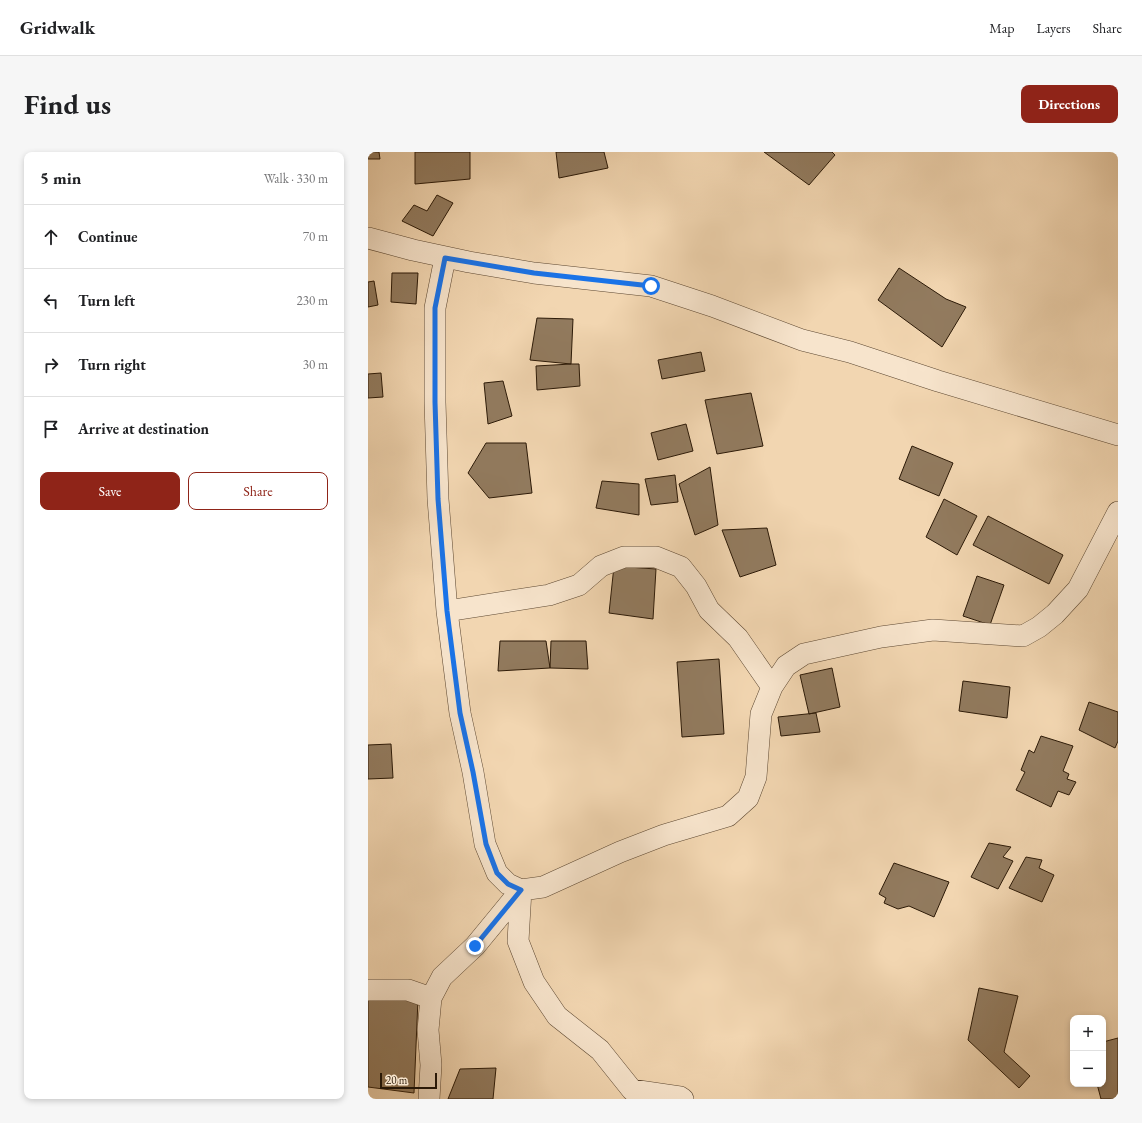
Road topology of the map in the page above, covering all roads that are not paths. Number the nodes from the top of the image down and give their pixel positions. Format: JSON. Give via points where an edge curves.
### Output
{"nodes":[{"id":1,"x":368,"y":238,"type":"edge"},
{"id":2,"x":445,"y":258,"type":"junction"},
{"id":3,"x":1118,"y":435,"type":"edge"},
{"id":4,"x":1118,"y":512,"type":"edge"},
{"id":5,"x":447,"y":611,"type":"junction"},
{"id":6,"x":772,"y":687,"type":"junction"},
{"id":7,"x":521,"y":890,"type":"junction"},
{"id":8,"x":368,"y":990,"type":"edge"},
{"id":9,"x":431,"y":998,"type":"junction"},
{"id":10,"x":429,"y":1099,"type":"edge"},
{"id":11,"x":683,"y":1099,"type":"edge"}],
"edges":[{"from":1,"to":2,"type":"street"},
{"from":2,"to":3,"type":"street","via":[[534,273],[651,286],[802,340],[850,352]]},
{"from":2,"to":5,"type":"street","via":[[435,308],[435,402],[438,499]]},
{"from":4,"to":6,"type":"street","via":[[1078,589],[1055,614],[1023,636],[933,630],[881,637],[804,654],[786,666]]},
{"from":5,"to":6,"type":"street","via":[[549,595],[579,585],[601,566],[624,557],[656,557],[681,567],[696,586],[709,610],[738,638]]},
{"from":5,"to":7,"type":"street","via":[[460,713],[486,844],[497,873],[508,884]]},
{"from":6,"to":7,"type":"street","via":[[761,714],[756,777],[748,798],[728,816],[620,852],[544,887]]},
{"from":7,"to":9,"type":"street","via":[[475,946],[442,977]]},
{"from":7,"to":11,"type":"street","via":[[518,941],[534,982],[557,1016],[600,1050],[632,1090]]},
{"from":8,"to":9,"type":"street","via":[[408,990]]},
{"from":9,"to":10,"type":"street","via":[[428,1030],[431,1065]]}]}
